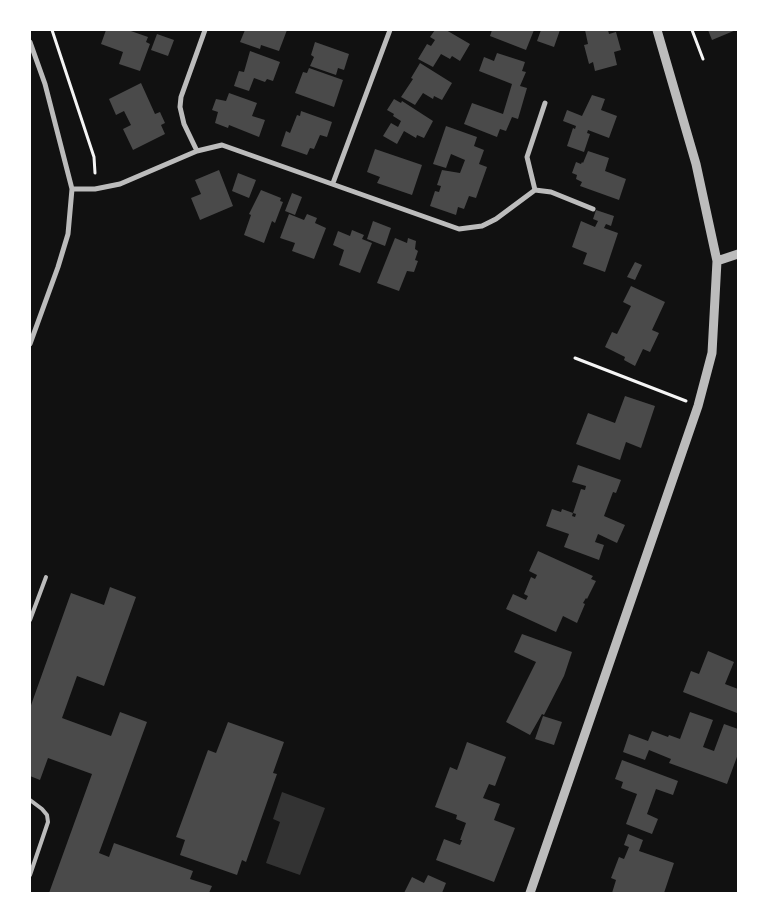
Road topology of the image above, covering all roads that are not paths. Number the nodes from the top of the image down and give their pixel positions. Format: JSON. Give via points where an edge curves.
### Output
{"nodes":[{"id":1,"x":206,"y":30,"type":"edge"},
{"id":2,"x":390,"y":30,"type":"edge"},
{"id":3,"x":657,"y":30,"type":"edge"},
{"id":4,"x":30,"y":42,"type":"edge"},
{"id":5,"x":545,"y":103,"type":"dead end"},
{"id":6,"x":197,"y":151,"type":"junction"},
{"id":7,"x":333,"y":183,"type":"junction"},
{"id":8,"x":72,"y":189,"type":"junction"},
{"id":9,"x":535,"y":190,"type":"junction"},
{"id":10,"x":593,"y":209,"type":"dead end"},
{"id":11,"x":738,"y":254,"type":"edge"},
{"id":12,"x":717,"y":261,"type":"junction"},
{"id":13,"x":30,"y":344,"type":"edge"},
{"id":14,"x":46,"y":577,"type":"dead end"},
{"id":15,"x":30,"y":620,"type":"edge"},
{"id":16,"x":30,"y":800,"type":"edge"},
{"id":17,"x":30,"y":875,"type":"edge"},
{"id":18,"x":530,"y":893,"type":"edge"}],
"edges":[{"from":1,"to":6,"type":"street","via":[[180,107]]},
{"from":2,"to":7,"type":"street"},
{"from":3,"to":12,"type":"street","via":[[696,164]]},
{"from":4,"to":8,"type":"street","via":[[45,84]]},
{"from":5,"to":9,"type":"street","via":[[527,157]]},
{"from":6,"to":7,"type":"street","via":[[222,145]]},
{"from":6,"to":8,"type":"street","via":[[120,184]]},
{"from":7,"to":9,"type":"street","via":[[459,229],[482,226],[496,220]]},
{"from":8,"to":13,"type":"street","via":[[68,234]]},
{"from":9,"to":10,"type":"street","via":[[551,192]]},
{"from":11,"to":12,"type":"street"},
{"from":12,"to":18,"type":"street","via":[[712,353],[698,406]]},
{"from":14,"to":15,"type":"lane"},
{"from":16,"to":17,"type":"lane","via":[[47,815],[48,822]]}]}
